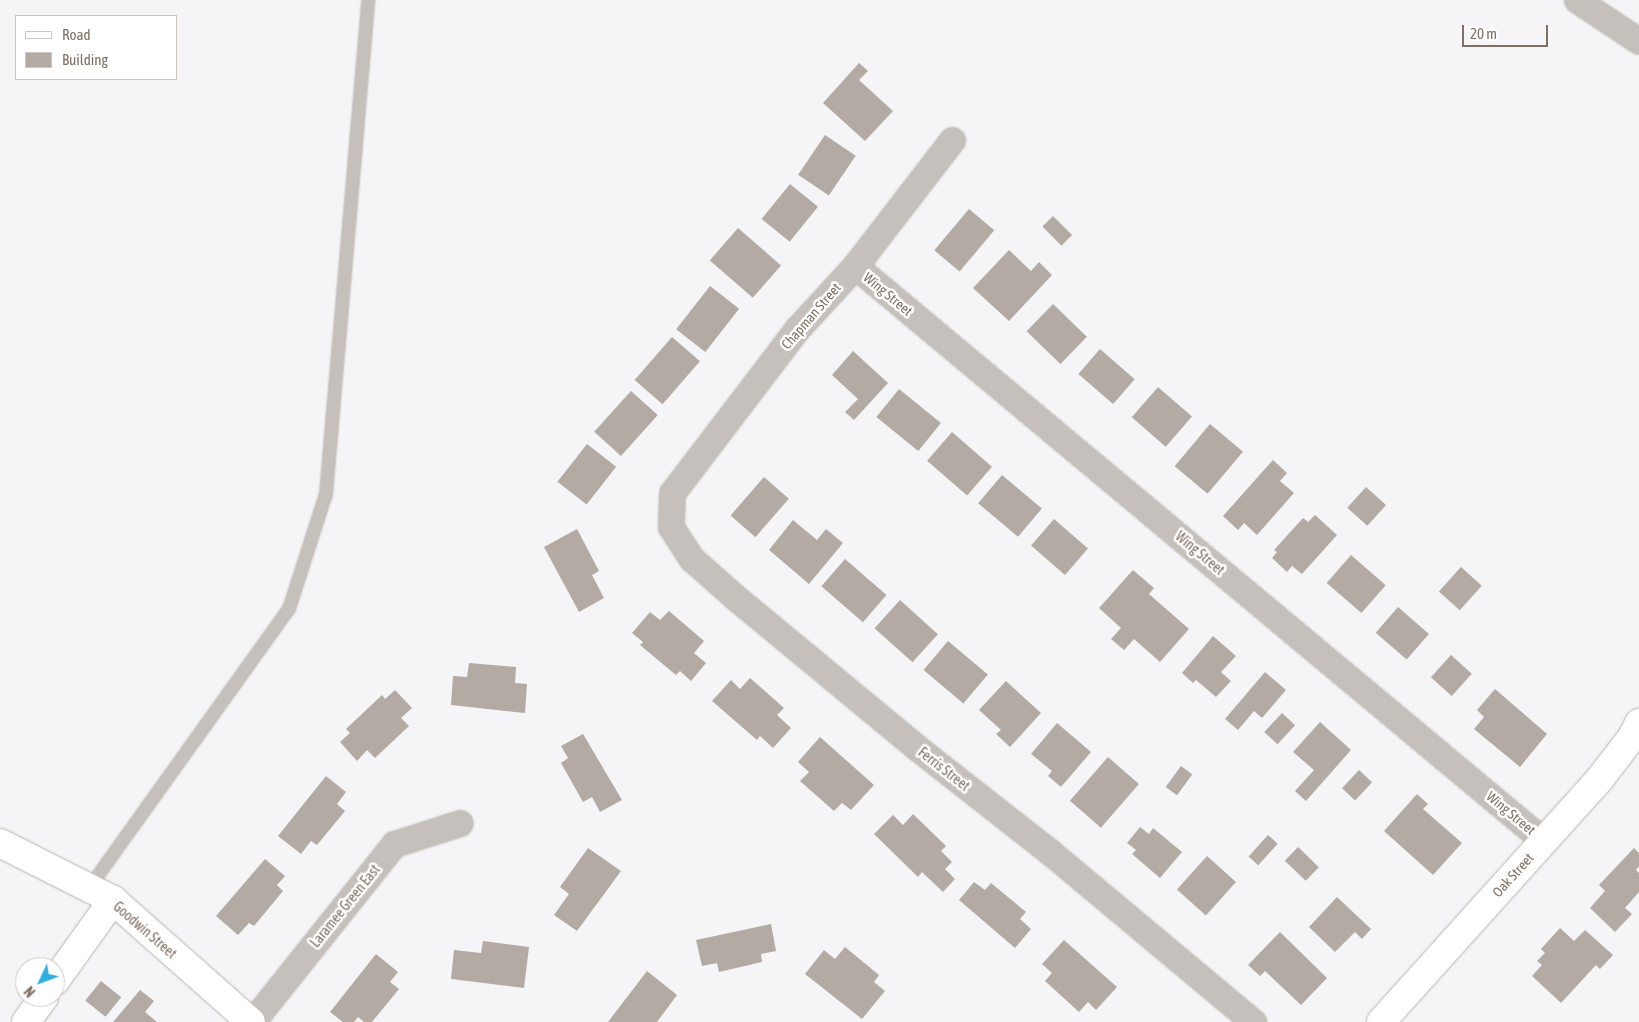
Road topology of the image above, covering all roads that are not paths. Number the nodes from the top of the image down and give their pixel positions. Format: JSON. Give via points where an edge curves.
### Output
{"nodes":[{"id":1,"x":368,"y":0,"type":"edge"},
{"id":2,"x":1576,"y":0,"type":"edge"},
{"id":3,"x":1639,"y":41,"type":"edge"},
{"id":4,"x":952,"y":140,"type":"dead end"},
{"id":5,"x":855,"y":266,"type":"junction"},
{"id":6,"x":672,"y":493,"type":"joint"},
{"id":7,"x":1639,"y":723,"type":"edge"},
{"id":8,"x":460,"y":823,"type":"dead end"},
{"id":9,"x":1544,"y":841,"type":"junction"},
{"id":10,"x":0,"y":843,"type":"edge"},
{"id":11,"x":101,"y":894,"type":"junction"},
{"id":12,"x":65,"y":962,"type":"edge"},
{"id":13,"x":37,"y":1007,"type":"edge"},
{"id":14,"x":26,"y":1022,"type":"edge"},
{"id":15,"x":252,"y":1022,"type":"edge"},
{"id":16,"x":1253,"y":1022,"type":"edge"},
{"id":17,"x":1381,"y":1022,"type":"edge"}],
"edges":[{"from":1,"to":11,"type":"lane","via":[[326,494],[289,609]]},
{"from":2,"to":3,"type":"street"},
{"from":4,"to":5,"type":"street","name":"Chapman Street"},
{"from":5,"to":6,"type":"street","name":"Chapman Street","via":[[797,329]]},
{"from":5,"to":9,"type":"street","name":"Wing Street"},
{"from":6,"to":16,"type":"street","name":"Ferris Street","via":[[671,527],[699,565],[916,748],[1050,852]]},
{"from":7,"to":9,"type":"street","name":"Oak Street","via":[[1599,780]]},
{"from":8,"to":15,"type":"street","name":"Laramee Green East","via":[[394,844]]},
{"from":9,"to":17,"type":"street","name":"Oak Street"},
{"from":10,"to":11,"type":"street","name":"Goodwin Street"},
{"from":11,"to":12,"type":"street"},
{"from":11,"to":15,"type":"street","name":"Goodwin Street"},
{"from":13,"to":14,"type":"street"}]}
